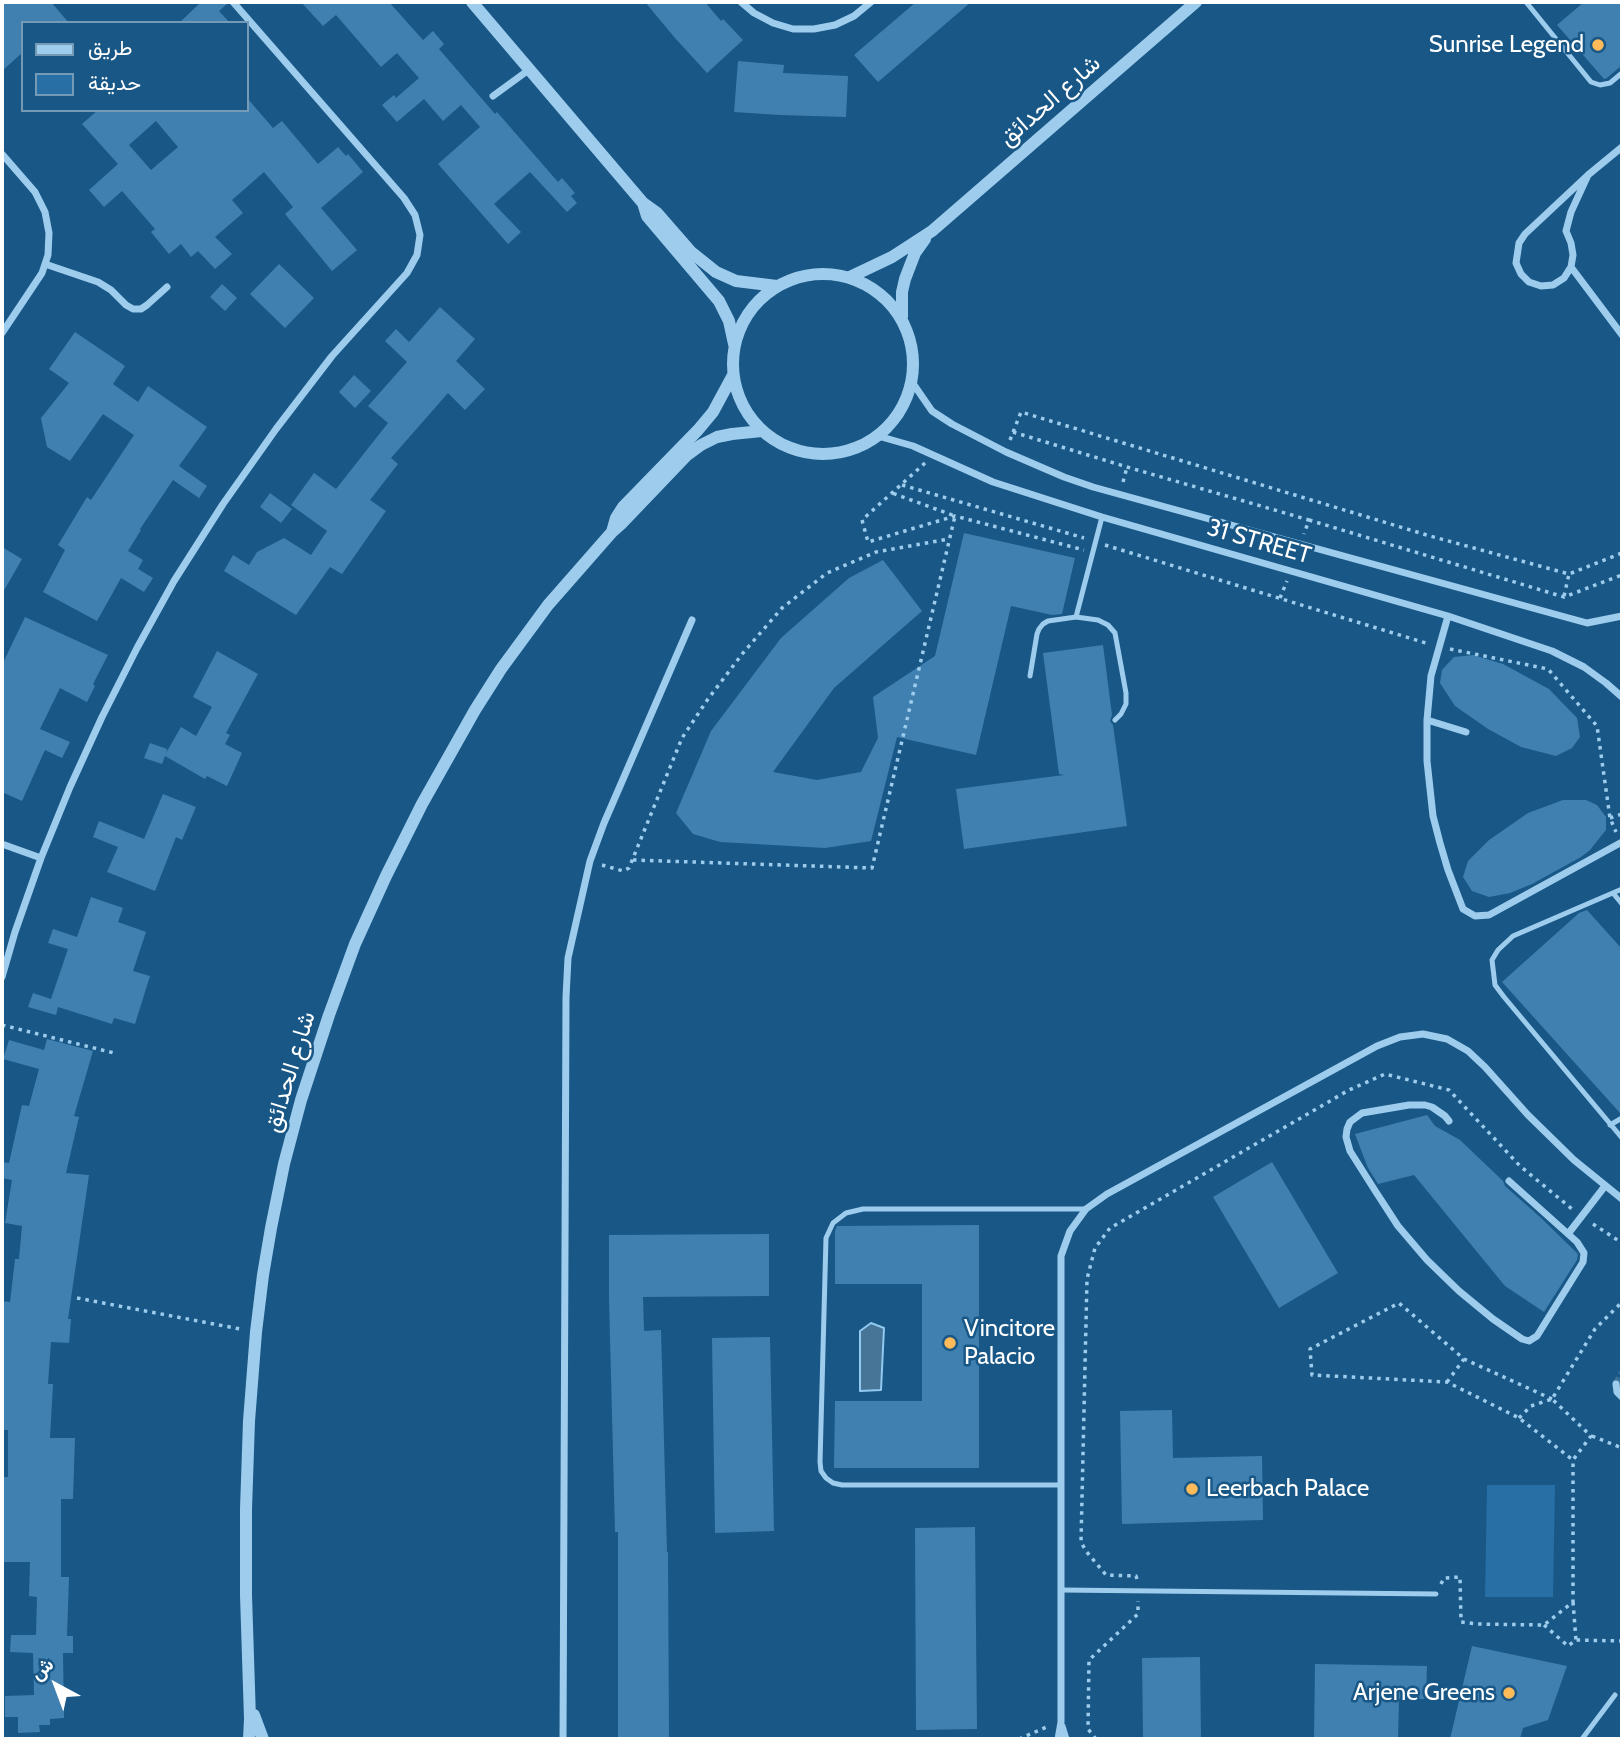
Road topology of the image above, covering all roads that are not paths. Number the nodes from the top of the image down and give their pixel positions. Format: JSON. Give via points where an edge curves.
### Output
{"nodes":[{"id":1,"x":233,"y":2,"type":"edge"},
{"id":2,"x":472,"y":2,"type":"edge"},
{"id":3,"x":741,"y":2,"type":"edge"},
{"id":4,"x":871,"y":2,"type":"edge"},
{"id":5,"x":1196,"y":2,"type":"edge"},
{"id":6,"x":1526,"y":2,"type":"edge"},
{"id":7,"x":530,"y":69,"type":"junction"},
{"id":8,"x":1622,"y":73,"type":"edge"},
{"id":9,"x":493,"y":96,"type":"dead end"},
{"id":10,"x":1622,"y":147,"type":"edge"},
{"id":11,"x":2,"y":154,"type":"edge"},
{"id":12,"x":1587,"y":175,"type":"junction"},
{"id":13,"x":643,"y":203,"type":"junction"},
{"id":14,"x":932,"y":231,"type":"junction"},
{"id":15,"x":45,"y":264,"type":"junction"},
{"id":16,"x":1571,"y":267,"type":"junction"},
{"id":17,"x":850,"y":277,"type":"junction"},
{"id":18,"x":167,"y":286,"type":"dead end"},
{"id":19,"x":777,"y":286,"type":"junction"},
{"id":20,"x":902,"y":320,"type":"junction"},
{"id":21,"x":2,"y":333,"type":"edge"},
{"id":22,"x":1622,"y":335,"type":"edge"},
{"id":23,"x":734,"y":346,"type":"junction"},
{"id":24,"x":733,"y":375,"type":"junction"},
{"id":25,"x":912,"y":382,"type":"junction"},
{"id":26,"x":762,"y":432,"type":"junction"},
{"id":27,"x":878,"y":436,"type":"junction"},
{"id":28,"x":1102,"y":517,"type":"junction"},
{"id":29,"x":612,"y":532,"type":"junction"},
{"id":30,"x":1448,"y":616,"type":"junction"},
{"id":31,"x":1622,"y":616,"type":"edge"},
{"id":32,"x":1076,"y":617,"type":"junction"},
{"id":33,"x":692,"y":621,"type":"dead end"},
{"id":34,"x":1030,"y":676,"type":"dead end"},
{"id":35,"x":1622,"y":697,"type":"edge"},
{"id":36,"x":1115,"y":720,"type":"dead end"},
{"id":37,"x":1427,"y":720,"type":"junction"},
{"id":38,"x":1466,"y":732,"type":"dead end"},
{"id":39,"x":1622,"y":842,"type":"edge"},
{"id":40,"x":2,"y":844,"type":"edge"},
{"id":41,"x":41,"y":858,"type":"junction"},
{"id":42,"x":1622,"y":889,"type":"edge"},
{"id":43,"x":1613,"y":893,"type":"junction"},
{"id":44,"x":1622,"y":904,"type":"edge"},
{"id":45,"x":2,"y":977,"type":"edge"},
{"id":46,"x":1622,"y":1118,"type":"edge"},
{"id":47,"x":1449,"y":1121,"type":"dead end"},
{"id":48,"x":1610,"y":1125,"type":"junction"},
{"id":49,"x":1622,"y":1138,"type":"edge"},
{"id":50,"x":1509,"y":1181,"type":"dead end"},
{"id":51,"x":1605,"y":1186,"type":"junction"},
{"id":52,"x":1622,"y":1199,"type":"edge"},
{"id":53,"x":1086,"y":1209,"type":"junction"},
{"id":54,"x":1568,"y":1234,"type":"junction"},
{"id":55,"x":1616,"y":1384,"type":"dead end"},
{"id":56,"x":1622,"y":1397,"type":"edge"},
{"id":57,"x":1061,"y":1485,"type":"junction"},
{"id":58,"x":1061,"y":1590,"type":"junction"},
{"id":59,"x":1436,"y":1594,"type":"road end"},
{"id":60,"x":1615,"y":1695,"type":"dead end"},
{"id":61,"x":250,"y":1702,"type":"junction"},
{"id":62,"x":1061,"y":1721,"type":"junction"},
{"id":63,"x":249,"y":1739,"type":"edge"},
{"id":64,"x":263,"y":1739,"type":"edge"},
{"id":65,"x":563,"y":1739,"type":"edge"},
{"id":66,"x":1058,"y":1739,"type":"edge"},
{"id":67,"x":1066,"y":1739,"type":"edge"},
{"id":68,"x":1582,"y":1739,"type":"edge"}],
"edges":[{"from":1,"to":41,"type":"street","via":[[404,198],[420,234],[417,255],[407,273],[332,356],[276,429],[174,581],[102,717]]},
{"from":2,"to":7,"type":"street"},
{"from":3,"to":4,"type":"street","via":[[773,23],[793,29],[835,25]]},
{"from":5,"to":14,"type":"street","name":"شارع الحدائق"},
{"from":6,"to":8,"type":"lane","via":[[1591,82],[1610,83]]},
{"from":7,"to":9,"type":"street"},
{"from":7,"to":13,"type":"street"},
{"from":10,"to":12,"type":"street"},
{"from":11,"to":15,"type":"street","via":[[35,192],[45,212],[49,233]]},
{"from":12,"to":16,"type":"street","via":[[1566,231],[1573,255]]},
{"from":12,"to":16,"type":"street","via":[[1525,234],[1516,253],[1521,274],[1541,286],[1553,285]]},
{"from":13,"to":19,"type":"street","via":[[716,272],[736,281]]},
{"from":13,"to":23,"type":"street","via":[[647,216],[719,300]]},
{"from":14,"to":17,"type":"street"},
{"from":14,"to":20,"type":"street","via":[[915,253],[905,279]]},
{"from":15,"to":18,"type":"street","via":[[98,282],[133,309],[148,306]]},
{"from":15,"to":21,"type":"street"},
{"from":16,"to":22,"type":"street"},
{"from":17,"to":19,"type":"street","via":[[810,274]]},
{"from":17,"to":20,"type":"street","via":[[881,293]]},
{"from":19,"to":23,"type":"street","via":[[750,310]]},
{"from":20,"to":25,"type":"street","via":[[913,353]]},
{"from":23,"to":24,"type":"street"},
{"from":24,"to":26,"type":"street","via":[[742,406]]},
{"from":24,"to":29,"type":"street","via":[[713,412],[623,508]]},
{"from":25,"to":27,"type":"street","via":[[898,415]]},
{"from":25,"to":31,"type":"street","name":"31 STREET","via":[[932,411],[952,424],[1006,452],[1093,487],[1587,623]]},
{"from":26,"to":27,"type":"street","via":[[778,443],[812,454],[847,451]]},
{"from":26,"to":29,"type":"street","via":[[732,433],[701,444]]},
{"from":27,"to":28,"type":"street","name":"31 STREET","via":[[913,446],[993,482]]},
{"from":28,"to":30,"type":"street","name":"31 STREET"},
{"from":28,"to":32,"type":"lane"},
{"from":29,"to":61,"type":"street","name":"شارع الحدائق","via":[[548,605],[501,669],[422,804],[355,944],[301,1100],[271,1228],[256,1332],[246,1510]]},
{"from":30,"to":35,"type":"street","name":"31 STREET","via":[[1552,651],[1584,667]]},
{"from":30,"to":37,"type":"street","via":[[1431,676]]},
{"from":32,"to":34,"type":"lane","via":[[1048,621],[1039,629]]},
{"from":32,"to":36,"type":"lane","via":[[1098,620],[1115,633],[1126,693],[1126,704]]},
{"from":33,"to":65,"type":"street","via":[[604,823],[568,958]]},
{"from":37,"to":38,"type":"street"},
{"from":37,"to":39,"type":"street","via":[[1433,816],[1445,861],[1468,914],[1489,915]]},
{"from":40,"to":41,"type":"street"},
{"from":41,"to":45,"type":"street"},
{"from":42,"to":43,"type":"lane"},
{"from":43,"to":44,"type":"lane"},
{"from":43,"to":48,"type":"lane","via":[[1513,936],[1492,960],[1495,985]]},
{"from":46,"to":48,"type":"lane"},
{"from":47,"to":54,"type":"street","via":[[1432,1107],[1409,1105],[1362,1113],[1350,1122],[1346,1137],[1350,1151],[1398,1226],[1459,1291],[1522,1339],[1532,1340],[1583,1262],[1583,1249]]},
{"from":48,"to":49,"type":"lane"},
{"from":50,"to":54,"type":"street"},
{"from":51,"to":52,"type":"street"},
{"from":51,"to":53,"type":"street","via":[[1468,1051],[1447,1039],[1423,1034],[1377,1046]]},
{"from":51,"to":54,"type":"street"},
{"from":53,"to":57,"type":"street","via":[[1070,1231],[1061,1256]]},
{"from":53,"to":57,"type":"lane","via":[[863,1209],[846,1213],[833,1223],[826,1238],[820,1462],[826,1478],[842,1485]]},
{"from":55,"to":56,"type":"street"},
{"from":57,"to":58,"type":"street"},
{"from":58,"to":59,"type":"lane"},
{"from":58,"to":62,"type":"street"},
{"from":60,"to":68,"type":"lane"},
{"from":61,"to":63,"type":"street"},
{"from":61,"to":64,"type":"street"},
{"from":62,"to":66,"type":"street"},
{"from":62,"to":67,"type":"street"}]}
